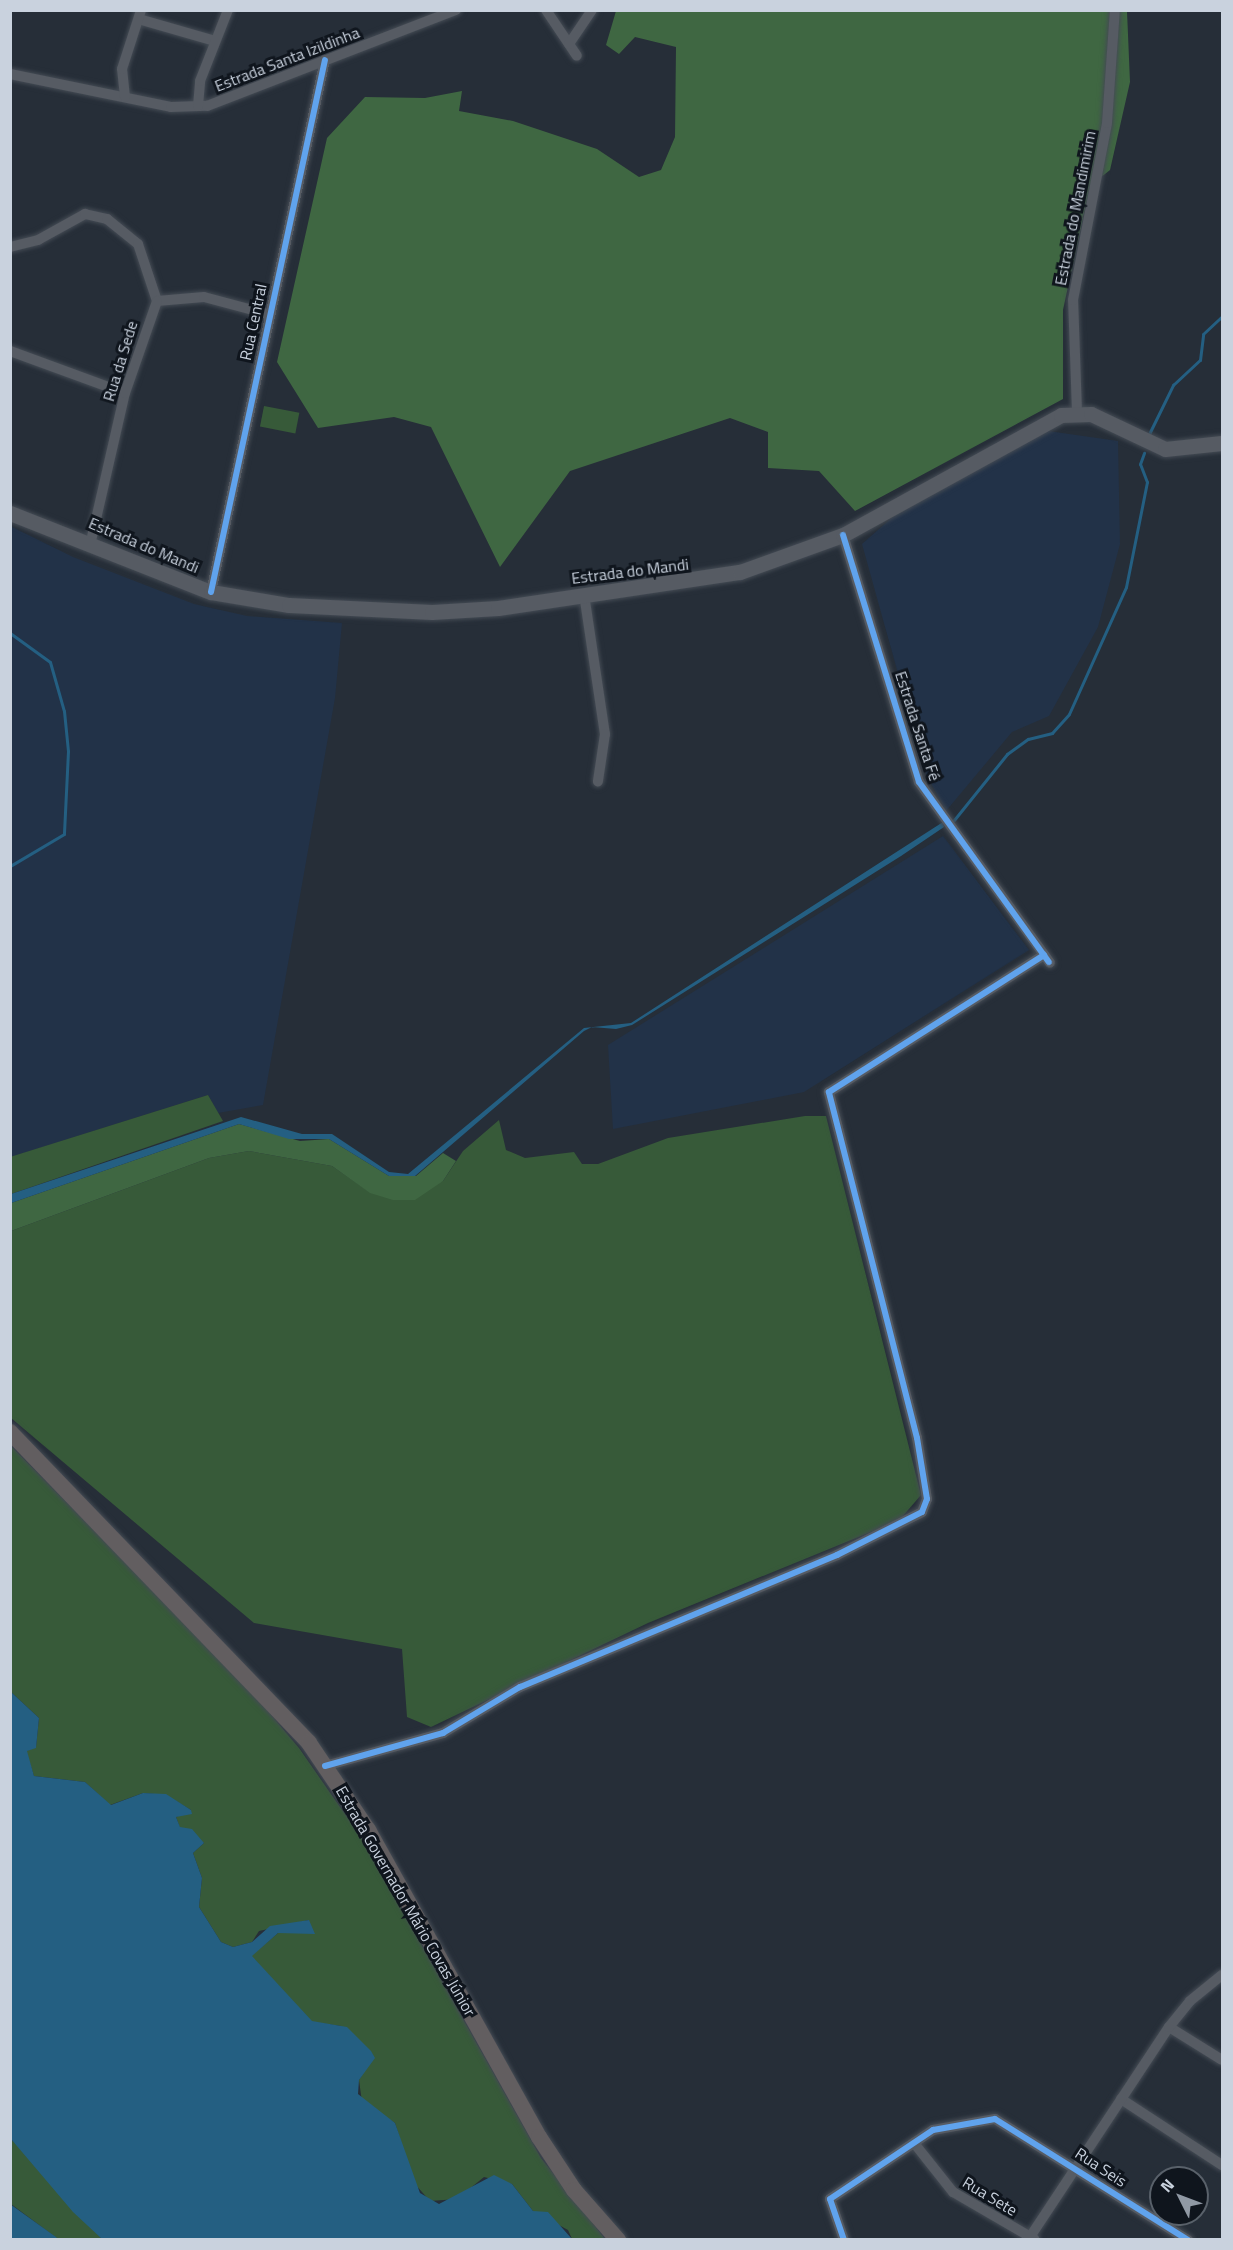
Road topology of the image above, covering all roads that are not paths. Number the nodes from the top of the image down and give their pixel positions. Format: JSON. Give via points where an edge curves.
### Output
{"nodes":[{"id":1,"x":228,"y":10,"type":"edge"},
{"id":2,"x":456,"y":10,"type":"edge"},
{"id":3,"x":546,"y":10,"type":"edge"},
{"id":4,"x":592,"y":10,"type":"edge"},
{"id":5,"x":1115,"y":10,"type":"edge"},
{"id":6,"x":142,"y":15,"type":"edge"},
{"id":7,"x":215,"y":41,"type":"junction"},
{"id":8,"x":569,"y":44,"type":"junction"},
{"id":9,"x":577,"y":56,"type":"dead end"},
{"id":10,"x":325,"y":60,"type":"junction"},
{"id":11,"x":10,"y":74,"type":"edge"},
{"id":12,"x":125,"y":97,"type":"junction"},
{"id":13,"x":198,"y":106,"type":"junction"},
{"id":14,"x":10,"y":246,"type":"edge"},
{"id":15,"x":157,"y":301,"type":"junction"},
{"id":16,"x":268,"y":314,"type":"junction"},
{"id":17,"x":10,"y":351,"type":"edge"},
{"id":18,"x":124,"y":393,"type":"junction"},
{"id":19,"x":1077,"y":412,"type":"junction"},
{"id":20,"x":1222,"y":443,"type":"edge"},
{"id":21,"x":10,"y":513,"type":"edge"},
{"id":22,"x":843,"y":535,"type":"junction"},
{"id":23,"x":91,"y":541,"type":"junction"},
{"id":24,"x":211,"y":592,"type":"junction"},
{"id":25,"x":584,"y":594,"type":"junction"},
{"id":26,"x":598,"y":781,"type":"dead end"},
{"id":27,"x":10,"y":1432,"type":"edge"},
{"id":28,"x":326,"y":1766,"type":"junction"},
{"id":29,"x":1222,"y":1975,"type":"edge"},
{"id":30,"x":1169,"y":2027,"type":"junction"},
{"id":31,"x":1222,"y":2060,"type":"edge"},
{"id":32,"x":1121,"y":2099,"type":"junction"},
{"id":33,"x":915,"y":2143,"type":"junction"},
{"id":34,"x":1222,"y":2165,"type":"edge"},
{"id":35,"x":1077,"y":2167,"type":"junction"},
{"id":36,"x":1031,"y":2239,"type":"edge"},
{"id":37,"x":618,"y":2240,"type":"edge"},
{"id":38,"x":844,"y":2240,"type":"edge"},
{"id":39,"x":1188,"y":2240,"type":"edge"}],
"edges":[{"from":1,"to":7,"type":"street"},
{"from":2,"to":10,"type":"street","name":"Estrada Santa Izildinha"},
{"from":3,"to":8,"type":"street"},
{"from":4,"to":8,"type":"street"},
{"from":5,"to":19,"type":"street","name":"Estrada do Mandimirim","via":[[1107,123],[1073,300]]},
{"from":6,"to":7,"type":"street"},
{"from":6,"to":12,"type":"street","via":[[122,69]]},
{"from":7,"to":13,"type":"street"},
{"from":8,"to":9,"type":"street"},
{"from":10,"to":13,"type":"street","name":"Estrada Santa Izildinha","via":[[243,94]]},
{"from":10,"to":16,"type":"street","name":"Rua Central"},
{"from":11,"to":12,"type":"street","name":"Estrada Santa Izildinha"},
{"from":12,"to":13,"type":"street","name":"Estrada Santa Izildinha"},
{"from":14,"to":15,"type":"street","via":[[38,240],[85,214],[107,219],[138,244]]},
{"from":15,"to":16,"type":"street","via":[[204,297]]},
{"from":15,"to":18,"type":"street","name":"Rua da Sede"},
{"from":16,"to":24,"type":"street","name":"Rua Central"},
{"from":17,"to":18,"type":"street"},
{"from":18,"to":23,"type":"street","name":"Rua da Sede"},
{"from":19,"to":20,"type":"main road","via":[[1165,449]]},
{"from":19,"to":22,"type":"main road","name":"Estrada do Mandi","via":[[1035,425]]},
{"from":21,"to":23,"type":"main road","name":"Estrada do Mandi"},
{"from":22,"to":25,"type":"main road","name":"Estrada do Mandi","via":[[713,579]]},
{"from":22,"to":28,"type":"street","name":"Estrada Santa Fé","via":[[919,782],[1047,959],[829,1092],[916,1438],[927,1499],[922,1512],[837,1555],[520,1687],[443,1733]]},
{"from":23,"to":24,"type":"main road","name":"Estrada do Mandi"},
{"from":24,"to":25,"type":"main road","name":"Estrada do Mandi","via":[[289,605],[432,612]]},
{"from":25,"to":26,"type":"street","via":[[605,734]]},
{"from":27,"to":28,"type":"highway","name":"Estrada Governador Mário Covas Júnior","via":[[247,1673]]},
{"from":28,"to":37,"type":"highway","name":"Estrada Governador Mário Covas Júnior","via":[[368,1830],[539,2137],[574,2190]]},
{"from":29,"to":30,"type":"street","via":[[1190,2001]]},
{"from":30,"to":31,"type":"street"},
{"from":30,"to":32,"type":"street"},
{"from":32,"to":34,"type":"street"},
{"from":32,"to":35,"type":"street"},
{"from":33,"to":35,"type":"street","name":"Rua Seis","via":[[943,2126],[998,2120]]},
{"from":33,"to":36,"type":"street","name":"Rua Sete","via":[[953,2192]]},
{"from":33,"to":38,"type":"street","via":[[830,2199]]},
{"from":35,"to":36,"type":"street"},
{"from":35,"to":39,"type":"street","name":"Rua Seis"}]}
